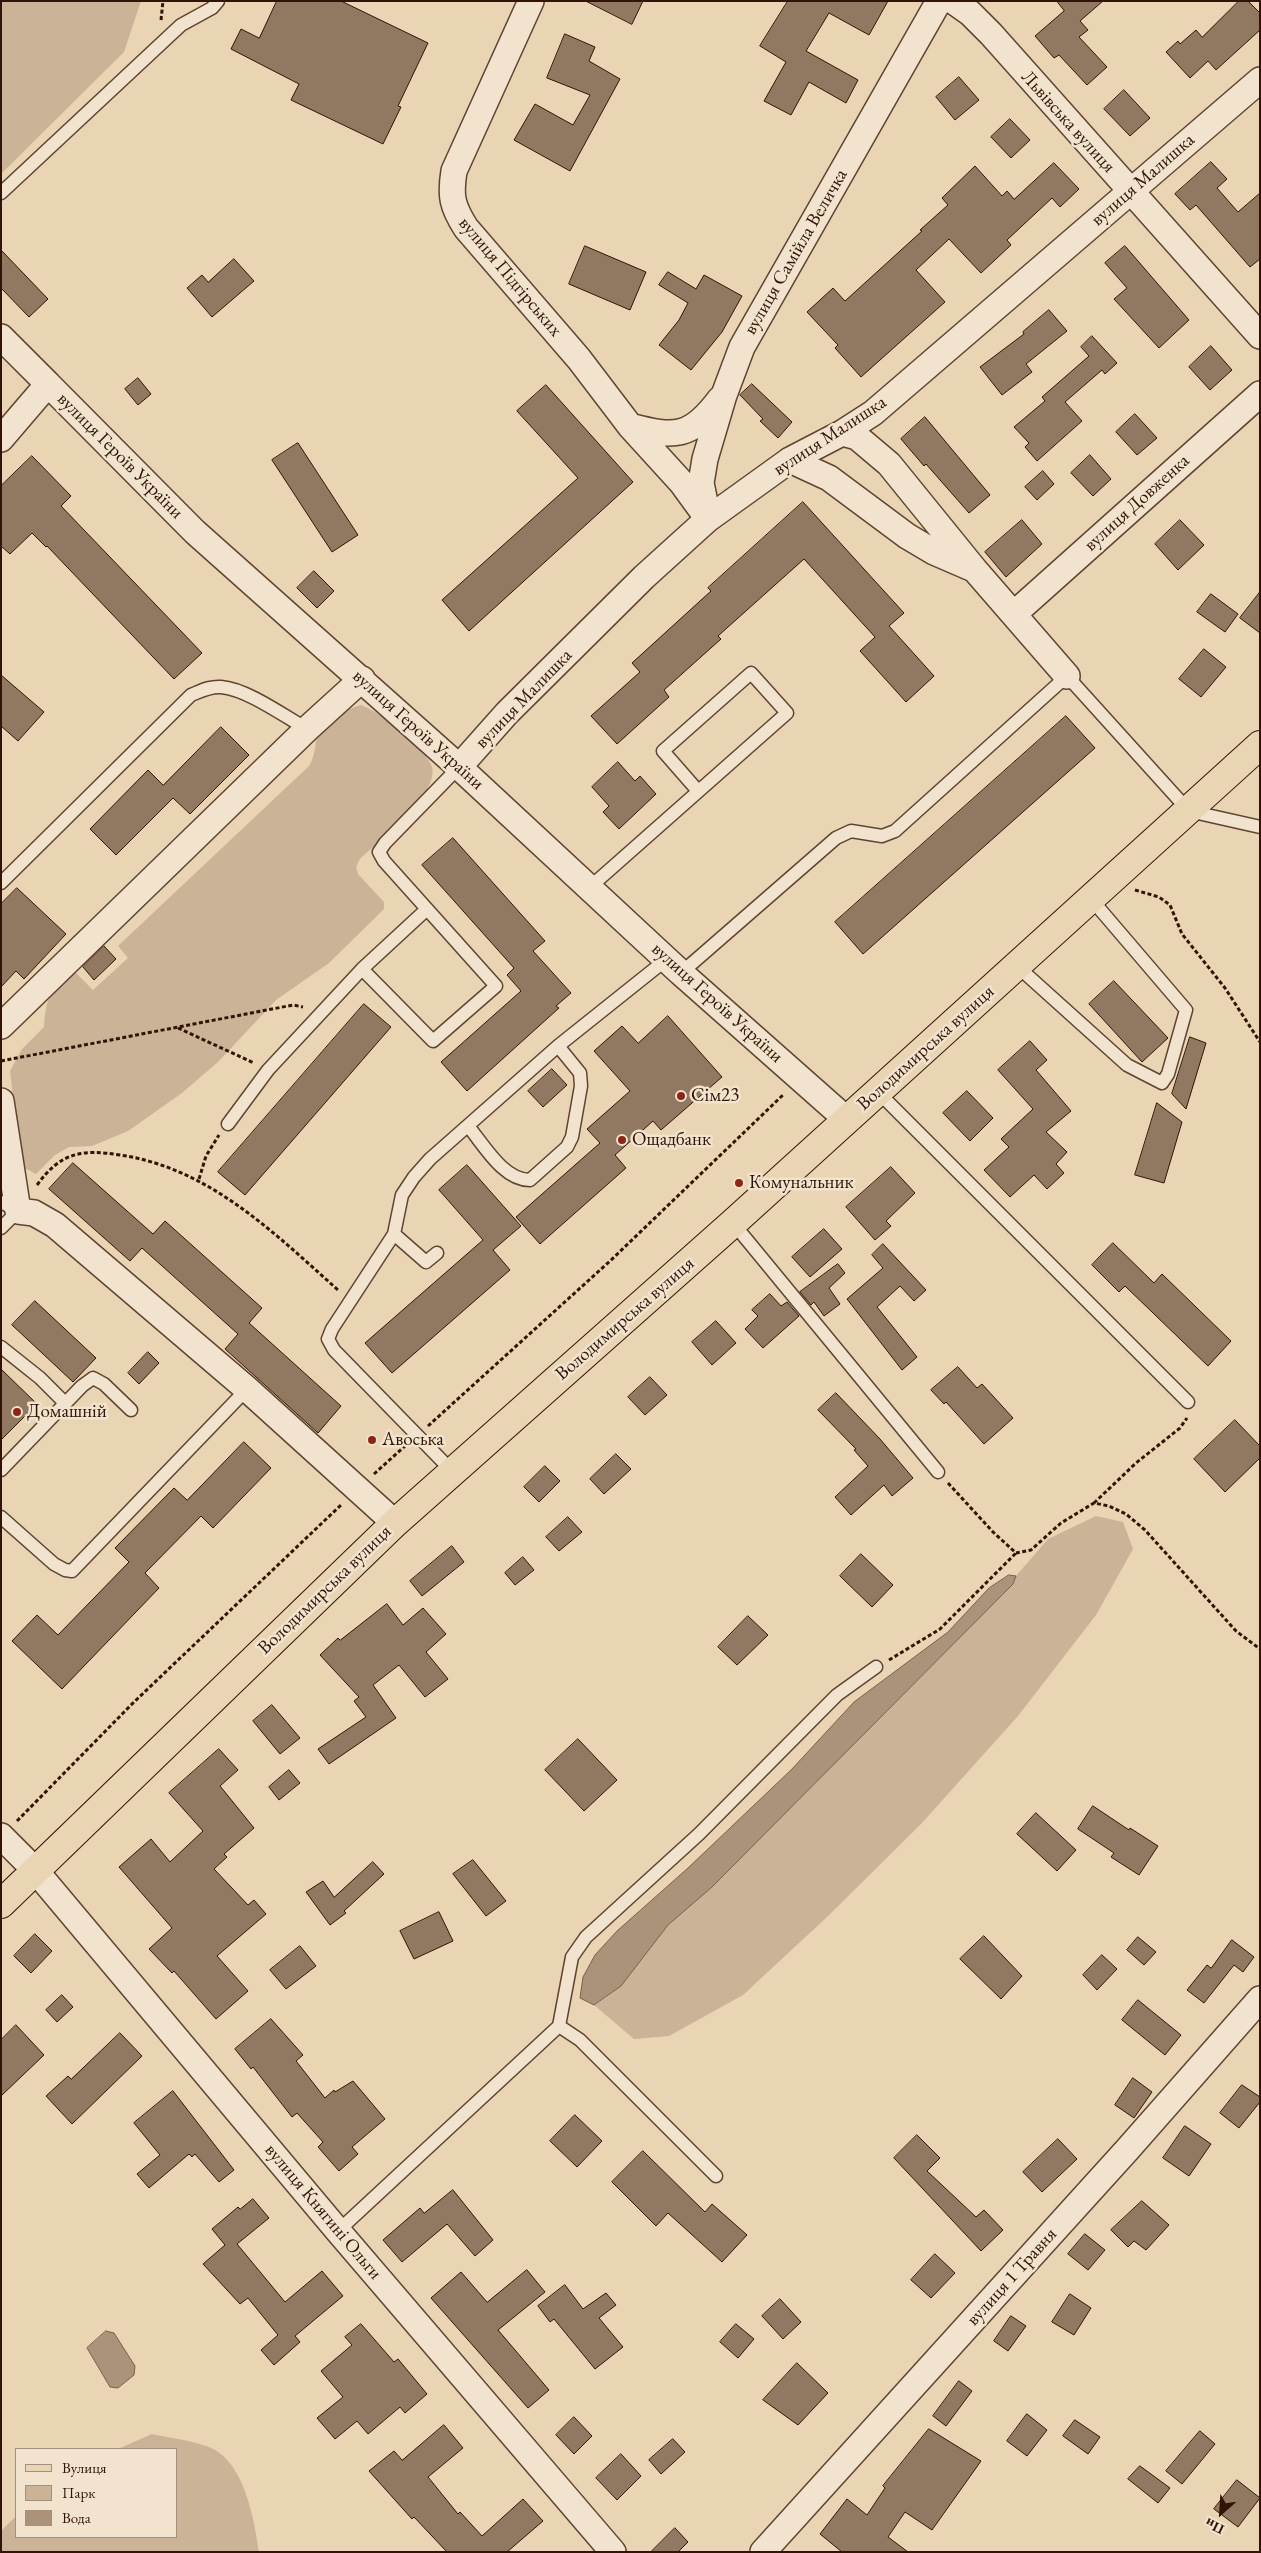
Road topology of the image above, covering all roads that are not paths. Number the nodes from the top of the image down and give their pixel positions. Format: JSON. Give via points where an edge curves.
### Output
{"nodes":[{"id":1,"x":218,"y":1,"type":"edge"},
{"id":2,"x":531,"y":1,"type":"edge"},
{"id":3,"x":939,"y":1,"type":"edge"},
{"id":4,"x":953,"y":1,"type":"edge"},
{"id":5,"x":1260,"y":80,"type":"edge"},
{"id":6,"x":1130,"y":191,"type":"junction"},
{"id":7,"x":1,"y":193,"type":"edge"},
{"id":8,"x":1260,"y":336,"type":"edge"},
{"id":9,"x":1,"y":337,"type":"edge"},
{"id":10,"x":48,"y":384,"type":"junction"},
{"id":11,"x":1260,"y":394,"type":"edge"},
{"id":12,"x":724,"y":395,"type":"junction"},
{"id":13,"x":630,"y":426,"type":"junction"},
{"id":14,"x":842,"y":433,"type":"junction"},
{"id":15,"x":1,"y":439,"type":"edge"},
{"id":16,"x":790,"y":460,"type":"junction"},
{"id":17,"x":708,"y":519,"type":"junction"},
{"id":18,"x":975,"y":570,"type":"junction"},
{"id":19,"x":1015,"y":612,"type":"junction"},
{"id":20,"x":1067,"y":676,"type":"junction"},
{"id":21,"x":362,"y":680,"type":"junction"},
{"id":22,"x":307,"y":729,"type":"junction"},
{"id":23,"x":1260,"y":746,"type":"edge"},
{"id":24,"x":459,"y":767,"type":"junction"},
{"id":25,"x":698,"y":791,"type":"junction"},
{"id":26,"x":1189,"y":811,"type":"junction"},
{"id":27,"x":1260,"y":827,"type":"edge"},
{"id":28,"x":1,"y":883,"type":"edge"},
{"id":29,"x":589,"y":888,"type":"junction"},
{"id":30,"x":1092,"y":900,"type":"junction"},
{"id":31,"x":427,"y":909,"type":"junction"},
{"id":32,"x":674,"y":966,"type":"junction"},
{"id":33,"x":1018,"y":966,"type":"junction"},
{"id":34,"x":362,"y":970,"type":"junction"},
{"id":35,"x":1,"y":1026,"type":"edge"},
{"id":36,"x":558,"y":1046,"type":"junction"},
{"id":37,"x":877,"y":1091,"type":"junction"},
{"id":38,"x":1,"y":1101,"type":"edge"},
{"id":39,"x":846,"y":1119,"type":"junction"},
{"id":40,"x":228,"y":1124,"type":"road end"},
{"id":41,"x":468,"y":1126,"type":"junction"},
{"id":42,"x":7,"y":1214,"type":"edge"},
{"id":43,"x":733,"y":1224,"type":"junction"},
{"id":44,"x":394,"y":1234,"type":"junction"},
{"id":45,"x":437,"y":1253,"type":"dead end"},
{"id":46,"x":1,"y":1347,"type":"edge"},
{"id":47,"x":247,"y":1389,"type":"junction"},
{"id":48,"x":1188,"y":1402,"type":"road end"},
{"id":49,"x":65,"y":1403,"type":"junction"},
{"id":50,"x":131,"y":1410,"type":"dead end"},
{"id":51,"x":1,"y":1470,"type":"edge"},
{"id":52,"x":452,"y":1471,"type":"junction"},
{"id":53,"x":938,"y":1472,"type":"road end"},
{"id":54,"x":1,"y":1517,"type":"edge"},
{"id":55,"x":395,"y":1523,"type":"junction"},
{"id":56,"x":876,"y":1667,"type":"road end"},
{"id":57,"x":1,"y":1836,"type":"edge"},
{"id":58,"x":35,"y":1870,"type":"junction"},
{"id":59,"x":1,"y":1904,"type":"edge"},
{"id":60,"x":1260,"y":1999,"type":"edge"},
{"id":61,"x":559,"y":2026,"type":"junction"},
{"id":62,"x":716,"y":2176,"type":"dead end"},
{"id":63,"x":338,"y":2231,"type":"junction"},
{"id":64,"x":613,"y":2552,"type":"edge"},
{"id":65,"x":763,"y":2552,"type":"edge"}],
"edges":[{"from":1,"to":7,"type":"lane","via":[[212,8],[181,25]]},
{"from":2,"to":13,"type":"street","name":"вулиця Підгірських","via":[[454,171],[451,192],[455,210],[466,228],[579,359]]},
{"from":3,"to":12,"type":"street","name":"вулиця Самійла Величка","via":[[742,347]]},
{"from":4,"to":6,"type":"street","name":"Львівська вулиця","via":[[991,34]]},
{"from":5,"to":6,"type":"street","name":"вулиця Малишка"},
{"from":6,"to":8,"type":"street","name":"Львівська вулиця"},
{"from":6,"to":14,"type":"street","name":"вулиця Малишка","via":[[873,413]]},
{"from":9,"to":10,"type":"street"},
{"from":10,"to":15,"type":"street","name":"вулиця Героїв України"},
{"from":10,"to":21,"type":"street","name":"вулиця Героїв України","via":[[195,532]]},
{"from":11,"to":19,"type":"street","name":"вулиця Довженка"},
{"from":12,"to":13,"type":"street","via":[[706,417],[673,434]]},
{"from":12,"to":17,"type":"street","name":"вулиця Самійла Величка","via":[[701,483]]},
{"from":13,"to":17,"type":"street","name":"вулиця Підгірських"},
{"from":14,"to":16,"type":"street","name":"вулиця Малишка"},
{"from":14,"to":18,"type":"street","via":[[857,437],[889,464]]},
{"from":16,"to":17,"type":"street","name":"вулиця Малишка"},
{"from":16,"to":18,"type":"street","via":[[829,478],[906,536]]},
{"from":17,"to":24,"type":"street","name":"вулиця Малишка","via":[[644,577],[507,713]]},
{"from":18,"to":19,"type":"street"},
{"from":19,"to":20,"type":"street"},
{"from":20,"to":26,"type":"lane"},
{"from":20,"to":32,"type":"lane","via":[[895,831],[882,836],[851,832],[836,838]]},
{"from":21,"to":22,"type":"street"},
{"from":21,"to":24,"type":"street","name":"вулиця Героїв України"},
{"from":22,"to":28,"type":"lane","via":[[236,690],[220,687],[192,696]]},
{"from":22,"to":35,"type":"street"},
{"from":23,"to":26,"type":"main road","name":"Володимирська вулиця"},
{"from":24,"to":29,"type":"street","name":"вулиця Героїв України"},
{"from":24,"to":31,"type":"lane","via":[[379,852]]},
{"from":25,"to":25,"type":"lane","via":[[662,751],[751,673],[787,713]]},
{"from":25,"to":29,"type":"lane"},
{"from":26,"to":27,"type":"lane"},
{"from":26,"to":30,"type":"main road","name":"Володимирська вулиця"},
{"from":29,"to":32,"type":"street","name":"вулиця Героїв України"},
{"from":30,"to":33,"type":"main road","name":"Володимирська вулиця"},
{"from":30,"to":33,"type":"lane","via":[[1186,1010],[1168,1074],[1162,1083],[1127,1065]]},
{"from":31,"to":34,"type":"lane"},
{"from":31,"to":34,"type":"lane","via":[[496,986],[433,1041]]},
{"from":32,"to":36,"type":"lane"},
{"from":32,"to":39,"type":"street","name":"вулиця Героїв України"},
{"from":33,"to":37,"type":"main road","name":"Володимирська вулиця"},
{"from":34,"to":40,"type":"lane","via":[[268,1070]]},
{"from":36,"to":41,"type":"lane"},
{"from":36,"to":41,"type":"lane","via":[[580,1073],[581,1086],[572,1137],[567,1147],[530,1180],[508,1173]]},
{"from":37,"to":39,"type":"main road","name":"Володимирська вулиця"},
{"from":37,"to":48,"type":"lane"},
{"from":38,"to":42,"type":"street"},
{"from":39,"to":43,"type":"main road","name":"Володимирська вулиця"},
{"from":41,"to":44,"type":"lane","via":[[414,1177],[402,1195]]},
{"from":42,"to":47,"type":"street","via":[[34,1213],[55,1225]]},
{"from":43,"to":52,"type":"main road","name":"Володимирська вулиця"},
{"from":43,"to":53,"type":"lane"},
{"from":44,"to":45,"type":"lane","via":[[426,1262]]},
{"from":44,"to":52,"type":"lane","via":[[328,1339],[334,1350]]},
{"from":46,"to":49,"type":"lane"},
{"from":47,"to":54,"type":"lane","via":[[72,1571],[54,1564]]},
{"from":47,"to":55,"type":"street"},
{"from":49,"to":50,"type":"lane","via":[[94,1378]]},
{"from":49,"to":51,"type":"lane"},
{"from":52,"to":55,"type":"main road","name":"Володимирська вулиця"},
{"from":55,"to":58,"type":"main road","name":"Володимирська вулиця"},
{"from":56,"to":61,"type":"lane","via":[[837,1695],[699,1834],[586,1937],[572,1957]]},
{"from":57,"to":58,"type":"street","name":"вулиця Княгині Ольги"},
{"from":58,"to":59,"type":"main road","name":"Володимирська вулиця"},
{"from":58,"to":63,"type":"street","name":"вулиця Княгині Ольги"},
{"from":60,"to":65,"type":"street","name":"вулиця 1 Травня"},
{"from":61,"to":62,"type":"lane","via":[[580,2040]]},
{"from":61,"to":63,"type":"lane"},
{"from":63,"to":64,"type":"street","name":"вулиця Княгині Ольги"}]}
